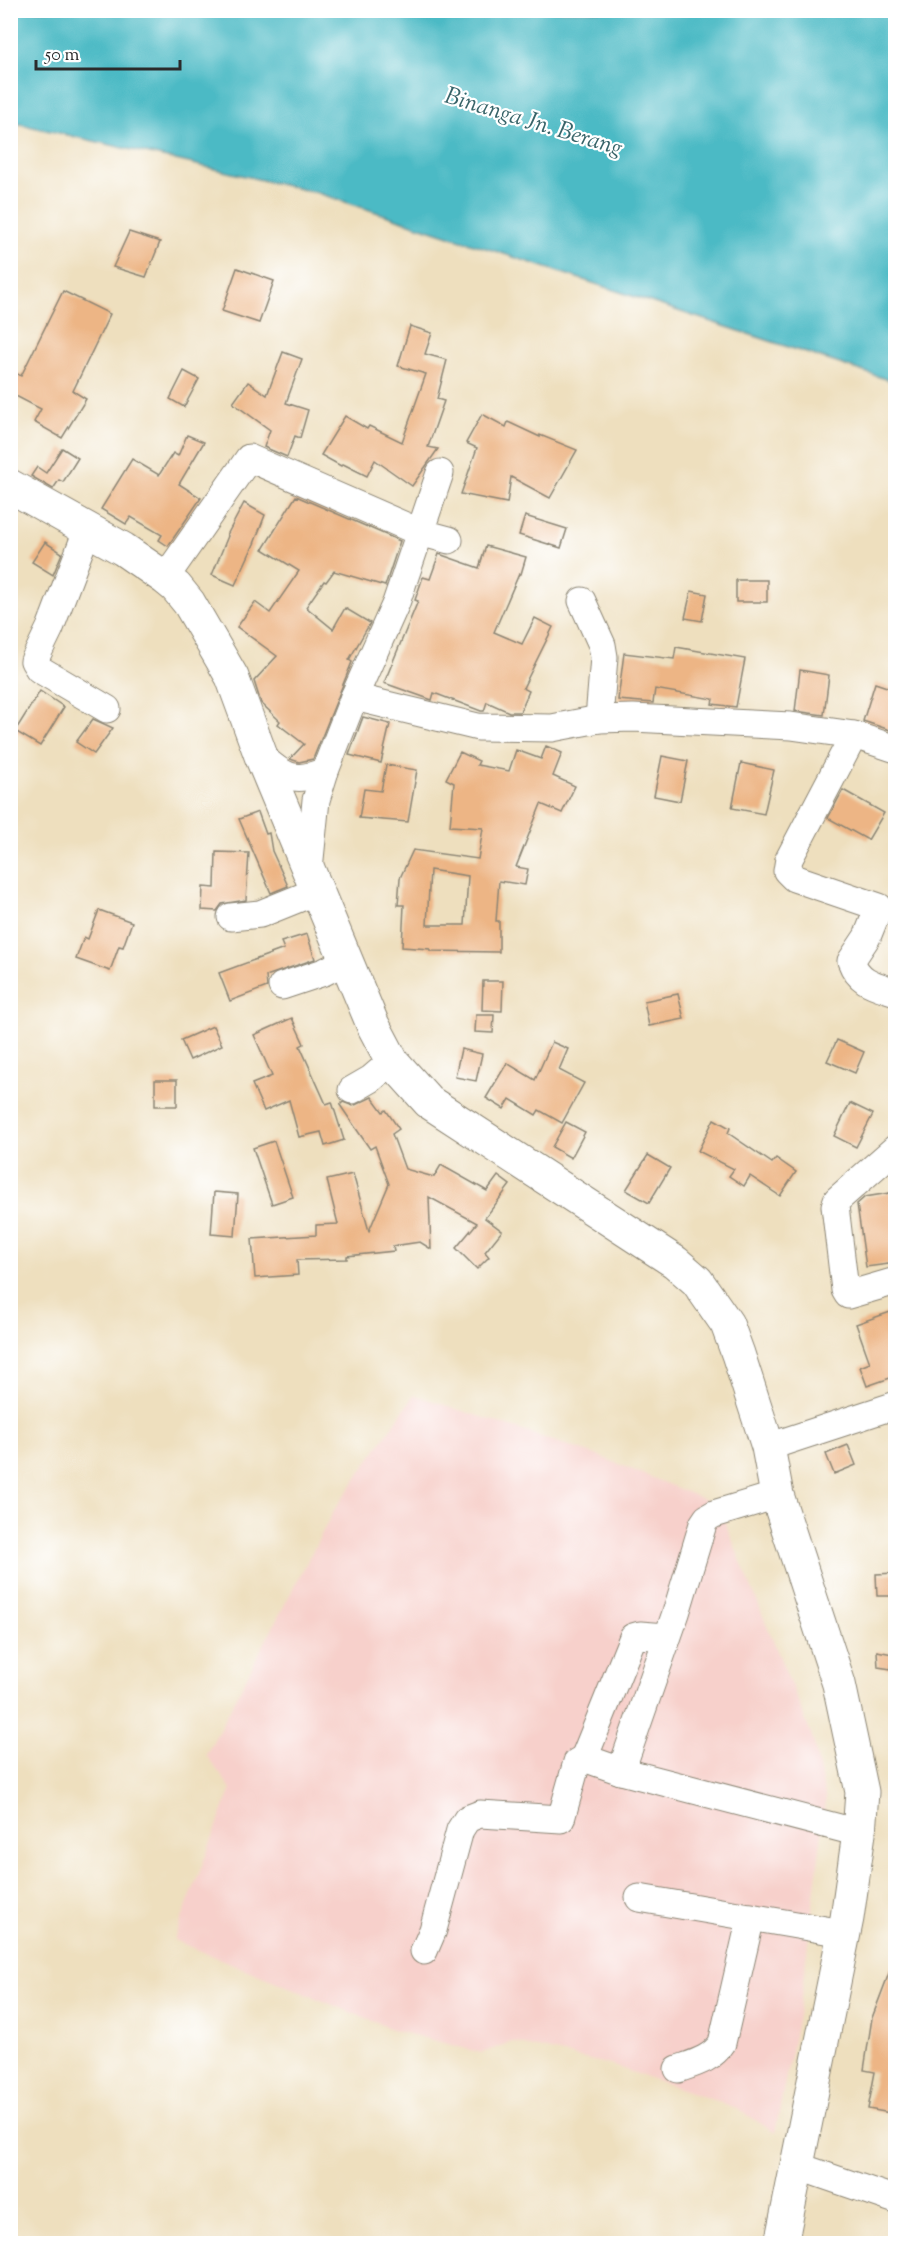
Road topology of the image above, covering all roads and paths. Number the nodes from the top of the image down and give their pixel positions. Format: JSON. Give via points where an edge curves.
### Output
{"nodes":[{"id":1,"x":440,"y":473,"type":"dead end"},
{"id":2,"x":10,"y":486,"type":"edge"},
{"id":3,"x":88,"y":528,"type":"junction"},
{"id":4,"x":419,"y":532,"type":"junction"},
{"id":5,"x":449,"y":540,"type":"dead end"},
{"id":6,"x":165,"y":578,"type":"junction"},
{"id":7,"x":582,"y":601,"type":"dead end"},
{"id":8,"x":354,"y":697,"type":"junction"},
{"id":9,"x":107,"y":709,"type":"dead end"},
{"id":10,"x":599,"y":719,"type":"junction"},
{"id":11,"x":854,"y":735,"type":"junction"},
{"id":12,"x":896,"y":749,"type":"edge"},
{"id":13,"x":261,"y":756,"type":"junction"},
{"id":14,"x":326,"y":771,"type":"junction"},
{"id":15,"x":307,"y":890,"type":"junction"},
{"id":16,"x":231,"y":917,"type":"dead end"},
{"id":17,"x":337,"y":966,"type":"junction"},
{"id":18,"x":282,"y":986,"type":"dead end"},
{"id":19,"x":896,"y":992,"type":"edge"},
{"id":20,"x":896,"y":1148,"type":"edge"},
{"id":21,"x":896,"y":1281,"type":"edge"},
{"id":22,"x":896,"y":1405,"type":"edge"},
{"id":23,"x":768,"y":1447,"type":"junction"},
{"id":24,"x":777,"y":1495,"type":"junction"},
{"id":25,"x":667,"y":1637,"type":"junction"},
{"id":26,"x":584,"y":1758,"type":"junction"},
{"id":27,"x":621,"y":1770,"type":"junction"},
{"id":28,"x":859,"y":1833,"type":"junction"},
{"id":29,"x":639,"y":1898,"type":"dead end"},
{"id":30,"x":751,"y":1917,"type":"junction"},
{"id":31,"x":831,"y":1931,"type":"junction"},
{"id":32,"x":424,"y":1951,"type":"dead end"},
{"id":33,"x":678,"y":2069,"type":"dead end"},
{"id":34,"x":797,"y":2166,"type":"junction"},
{"id":35,"x":896,"y":2200,"type":"edge"},
{"id":36,"x":781,"y":2244,"type":"edge"}],
"edges":[{"from":1,"to":4,"type":"street"},
{"from":2,"to":3,"type":"main road"},
{"from":3,"to":6,"type":"main road"},
{"from":3,"to":9,"type":"street","via":[[34,661],[39,669]]},
{"from":4,"to":5,"type":"street"},
{"from":4,"to":6,"type":"street","via":[[249,458]]},
{"from":4,"to":8,"type":"street","via":[[396,603]]},
{"from":6,"to":13,"type":"main road","via":[[189,603],[232,677]]},
{"from":7,"to":10,"type":"street","via":[[604,657]]},
{"from":8,"to":10,"type":"street","via":[[478,727],[552,728]]},
{"from":8,"to":14,"type":"street"},
{"from":10,"to":11,"type":"street","via":[[791,726]]},
{"from":11,"to":12,"type":"street"},
{"from":11,"to":19,"type":"street","via":[[789,860],[787,871],[794,878],[879,907],[867,937],[851,960],[856,973],[869,983]]},
{"from":13,"to":14,"type":"street","via":[[289,777]]},
{"from":13,"to":15,"type":"main road"},
{"from":14,"to":15,"type":"street","via":[[314,809]]},
{"from":15,"to":16,"type":"street","via":[[260,914]]},
{"from":15,"to":17,"type":"main road"},
{"from":17,"to":18,"type":"street"},
{"from":17,"to":23,"type":"main road","via":[[373,1025],[376,1074],[429,1102],[665,1254],[697,1281],[730,1332]]},
{"from":20,"to":21,"type":"street","via":[[834,1206],[848,1295]]},
{"from":22,"to":23,"type":"street"},
{"from":23,"to":24,"type":"main road"},
{"from":24,"to":25,"type":"street","via":[[707,1518]]},
{"from":24,"to":28,"type":"main road","via":[[839,1684],[862,1792]]},
{"from":25,"to":26,"type":"street","via":[[633,1637]]},
{"from":25,"to":27,"type":"street"},
{"from":26,"to":27,"type":"street"},
{"from":26,"to":32,"type":"street","via":[[577,1762],[561,1820],[480,1814],[467,1820],[460,1830]]},
{"from":27,"to":28,"type":"street"},
{"from":28,"to":31,"type":"main road"},
{"from":29,"to":30,"type":"street"},
{"from":30,"to":31,"type":"street"},
{"from":30,"to":33,"type":"street","via":[[722,2043],[707,2058]]},
{"from":31,"to":34,"type":"main road"},
{"from":34,"to":35,"type":"street"},
{"from":34,"to":36,"type":"main road"}]}
